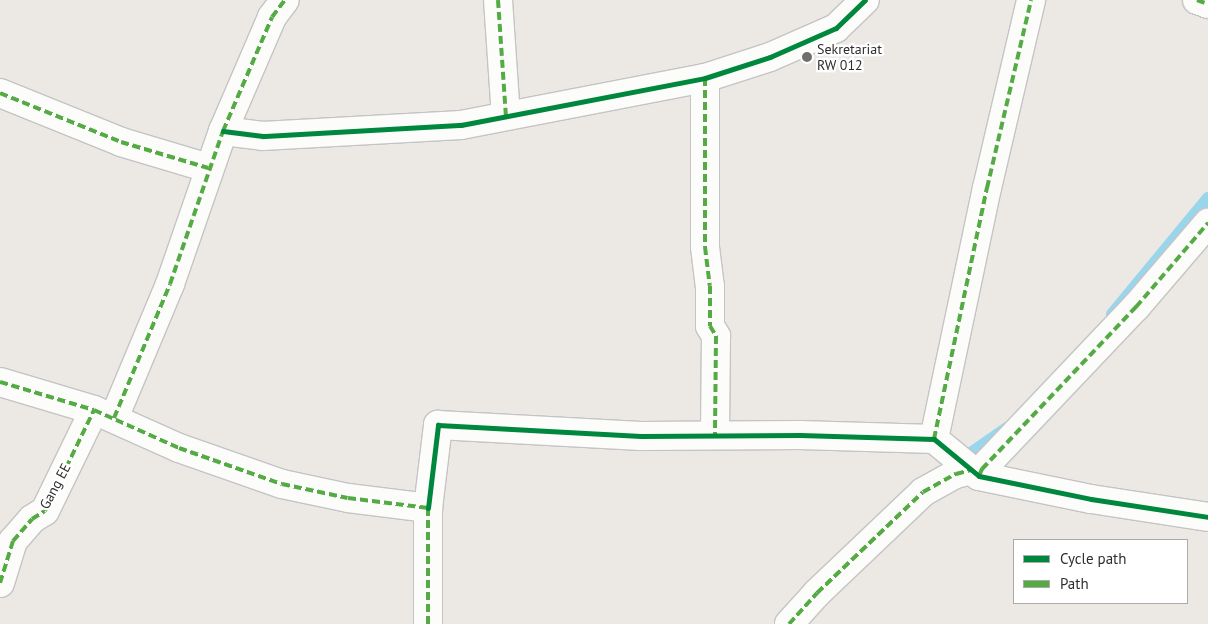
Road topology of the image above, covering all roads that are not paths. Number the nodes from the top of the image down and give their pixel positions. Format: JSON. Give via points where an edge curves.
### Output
{"nodes":[{"id":1,"x":285,"y":0,"type":"edge"},
{"id":2,"x":498,"y":0,"type":"edge"},
{"id":3,"x":865,"y":0,"type":"edge"},
{"id":4,"x":1031,"y":0,"type":"edge"},
{"id":5,"x":1197,"y":0,"type":"edge"},
{"id":6,"x":1208,"y":4,"type":"edge"},
{"id":7,"x":705,"y":78,"type":"junction"},
{"id":8,"x":0,"y":93,"type":"edge"},
{"id":9,"x":506,"y":116,"type":"junction"},
{"id":10,"x":223,"y":131,"type":"junction"},
{"id":11,"x":208,"y":168,"type":"junction"},
{"id":12,"x":1208,"y":222,"type":"edge"},
{"id":13,"x":0,"y":382,"type":"edge"},
{"id":14,"x":104,"y":414,"type":"junction"},
{"id":15,"x":715,"y":436,"type":"junction"},
{"id":16,"x":960,"y":460,"type":"junction"},
{"id":17,"x":428,"y":508,"type":"junction"},
{"id":18,"x":1208,"y":517,"type":"edge"},
{"id":19,"x":0,"y":583,"type":"edge"},
{"id":20,"x":428,"y":624,"type":"edge"},
{"id":21,"x":789,"y":624,"type":"edge"}],
"edges":[{"from":1,"to":10,"type":"street","name":"Gang EE","via":[[272,17]]},
{"from":2,"to":9,"type":"street"},
{"from":3,"to":7,"type":"street","via":[[836,28],[770,57]]},
{"from":4,"to":16,"type":"street","via":[[987,188]]},
{"from":5,"to":6,"type":"street"},
{"from":7,"to":9,"type":"street"},
{"from":7,"to":15,"type":"street","via":[[705,246],[710,326],[716,336]]},
{"from":8,"to":11,"type":"street","via":[[122,142]]},
{"from":9,"to":10,"type":"street","via":[[461,125],[264,136]]},
{"from":10,"to":11,"type":"street","name":"Gang EE"},
{"from":11,"to":14,"type":"street","name":"Gang EE","via":[[170,284]]},
{"from":12,"to":16,"type":"street","via":[[1136,307],[982,468]]},
{"from":13,"to":14,"type":"street"},
{"from":14,"to":17,"type":"street","via":[[179,448],[282,484],[348,498]]},
{"from":14,"to":19,"type":"street","name":"Gang EE","via":[[45,510],[32,519],[13,541]]},
{"from":15,"to":16,"type":"street"},
{"from":15,"to":17,"type":"street","via":[[641,436],[438,425]]},
{"from":16,"to":18,"type":"street","via":[[1091,499]]},
{"from":16,"to":21,"type":"street","via":[[956,474],[923,492]]},
{"from":17,"to":20,"type":"street"}]}
